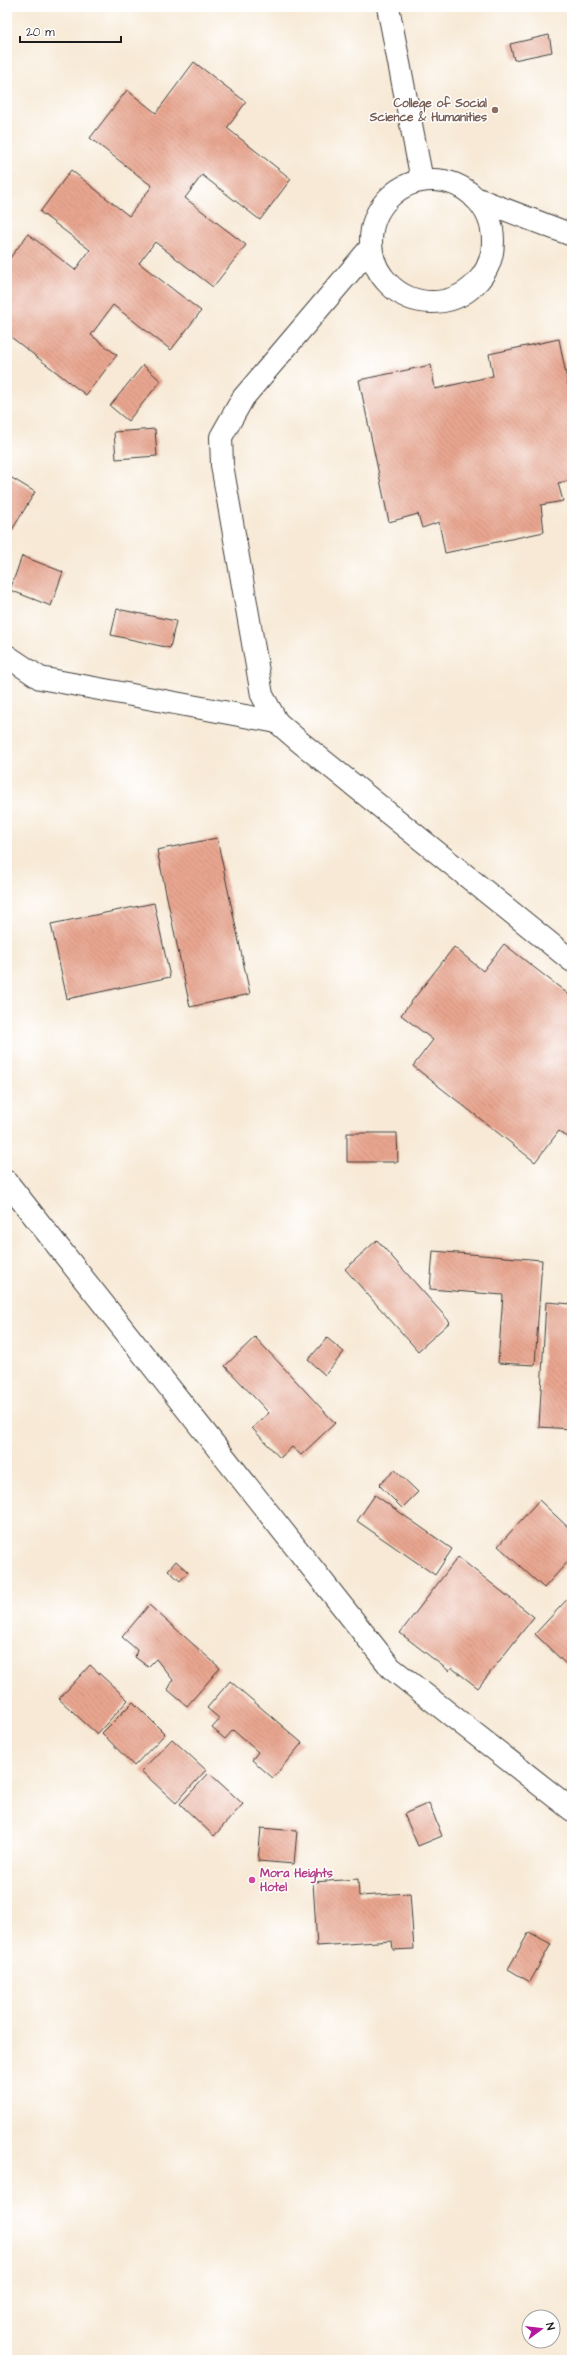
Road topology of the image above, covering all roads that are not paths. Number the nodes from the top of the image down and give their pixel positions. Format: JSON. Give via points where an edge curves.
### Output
{"nodes":[{"id":1,"x":388,"y":7,"type":"edge"},
{"id":2,"x":422,"y":180,"type":"junction"},
{"id":3,"x":475,"y":198,"type":"junction"},
{"id":4,"x":572,"y":235,"type":"edge"},
{"id":5,"x":371,"y":247,"type":"junction"},
{"id":6,"x":7,"y":656,"type":"edge"},
{"id":7,"x":277,"y":722,"type":"junction"},
{"id":8,"x":572,"y":961,"type":"edge"},
{"id":9,"x":7,"y":1182,"type":"edge"},
{"id":10,"x":572,"y":1810,"type":"edge"}],
"edges":[{"from":1,"to":2,"type":"street"},
{"from":2,"to":3,"type":"street","via":[[441,181],[459,187]]},
{"from":2,"to":5,"type":"street","via":[[405,186],[390,197],[378,211],[372,229]]},
{"from":3,"to":4,"type":"street"},
{"from":3,"to":5,"type":"street","via":[[487,215],[493,236],[491,257],[482,277],[467,292],[448,301],[427,303],[406,298],[389,285],[376,268]]},
{"from":5,"to":7,"type":"street","via":[[243,398],[221,437],[222,465],[262,695]]},
{"from":6,"to":7,"type":"street","via":[[40,678]]},
{"from":7,"to":8,"type":"street"},
{"from":9,"to":10,"type":"street","via":[[391,1668]]}]}
